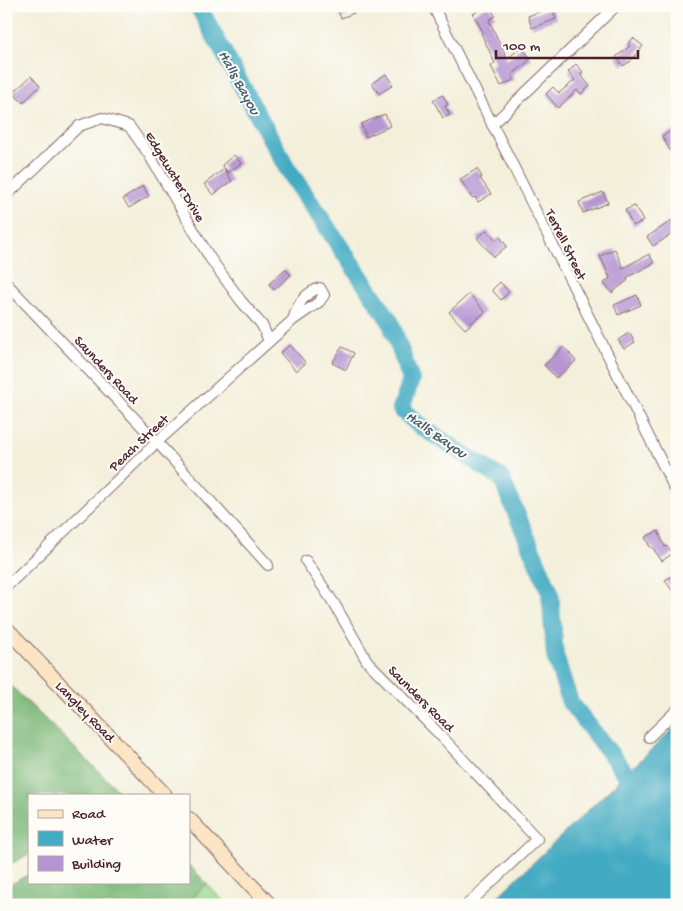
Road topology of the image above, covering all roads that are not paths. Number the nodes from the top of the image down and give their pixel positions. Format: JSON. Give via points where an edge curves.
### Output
{"nodes":[{"id":1,"x":433,"y":6,"type":"edge"},
{"id":2,"x":616,"y":6,"type":"edge"},
{"id":3,"x":492,"y":125,"type":"junction"},
{"id":4,"x":6,"y":196,"type":"edge"},
{"id":5,"x":6,"y":283,"type":"edge"},
{"id":6,"x":293,"y":320,"type":"dead end"},
{"id":7,"x":269,"y":341,"type":"junction"},
{"id":8,"x":157,"y":442,"type":"junction"},
{"id":9,"x":677,"y":493,"type":"edge"},
{"id":10,"x":306,"y":562,"type":"dead end"},
{"id":11,"x":268,"y":565,"type":"dead end"},
{"id":12,"x":6,"y":587,"type":"edge"},
{"id":13,"x":6,"y":628,"type":"edge"},
{"id":14,"x":677,"y":710,"type":"edge"},
{"id":15,"x":649,"y":737,"type":"dead end"},
{"id":16,"x":164,"y":794,"type":"edge"},
{"id":17,"x":190,"y":820,"type":"edge"},
{"id":18,"x":270,"y":905,"type":"edge"},
{"id":19,"x":467,"y":905,"type":"edge"}],
"edges":[{"from":1,"to":3,"type":"street","name":"Terrell Street"},
{"from":2,"to":3,"type":"street"},
{"from":3,"to":9,"type":"street","name":"Terrell Street"},
{"from":4,"to":7,"type":"street","name":"Edgewater Drive","via":[[80,126],[102,118],[129,126],[210,258],[262,325]]},
{"from":5,"to":8,"type":"street","name":"Saunders Road"},
{"from":6,"to":7,"type":"street","name":"Peach Street"},
{"from":7,"to":8,"type":"street","name":"Peach Street"},
{"from":8,"to":11,"type":"street","name":"Saunders Road"},
{"from":8,"to":12,"type":"street","name":"Peach Street"},
{"from":10,"to":19,"type":"street","name":"Saunders Road","via":[[367,661],[537,839]]},
{"from":13,"to":16,"type":"street","name":"Langley Road"},
{"from":14,"to":15,"type":"street"},
{"from":17,"to":18,"type":"street"}]}
